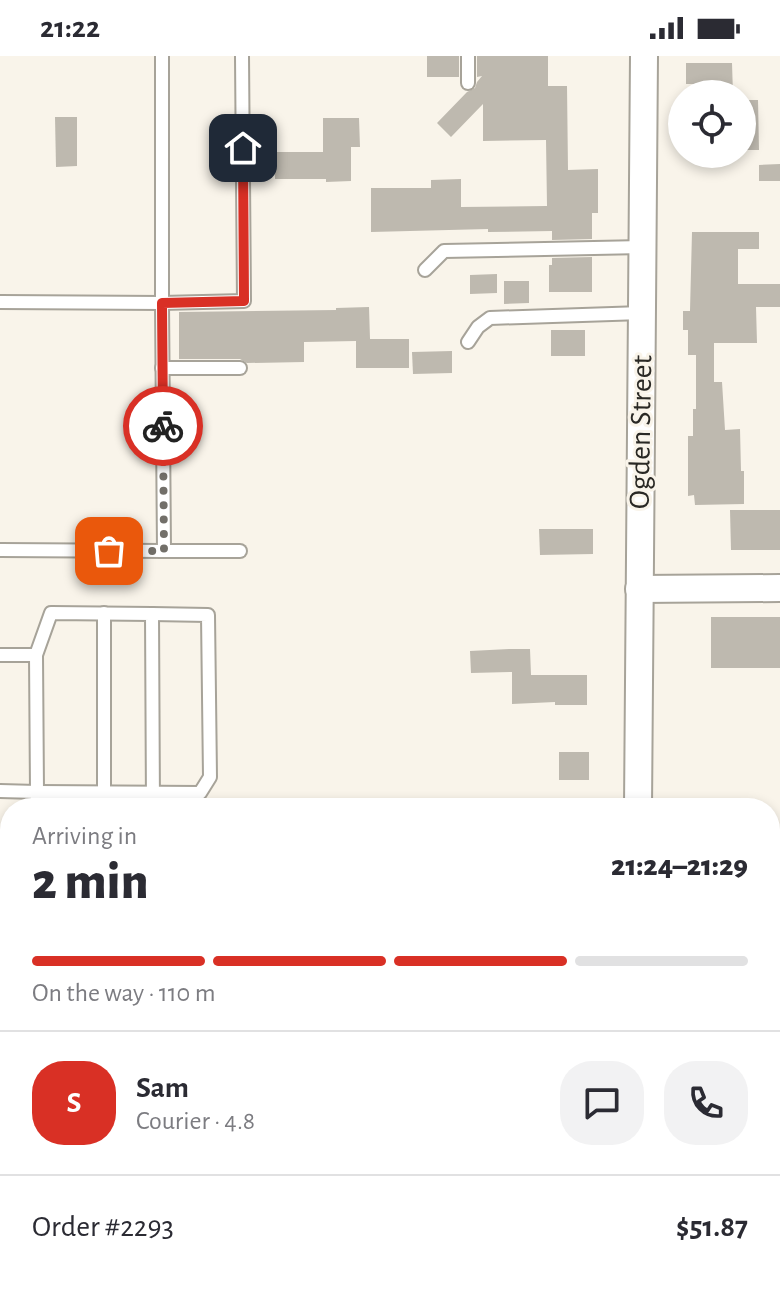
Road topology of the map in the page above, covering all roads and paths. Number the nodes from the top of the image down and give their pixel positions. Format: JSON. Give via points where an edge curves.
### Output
{"nodes":[{"id":1,"x":162,"y":56,"type":"edge"},
{"id":2,"x":242,"y":56,"type":"edge"},
{"id":3,"x":468,"y":56,"type":"edge"},
{"id":4,"x":644,"y":56,"type":"edge"},
{"id":5,"x":468,"y":83,"type":"dead end"},
{"id":6,"x":643,"y":247,"type":"junction"},
{"id":7,"x":425,"y":270,"type":"dead end"},
{"id":8,"x":0,"y":302,"type":"edge"},
{"id":9,"x":162,"y":303,"type":"junction"},
{"id":10,"x":642,"y":313,"type":"junction"},
{"id":11,"x":468,"y":342,"type":"dead end"},
{"id":12,"x":162,"y":368,"type":"junction"},
{"id":13,"x":240,"y":368,"type":"dead end"},
{"id":14,"x":0,"y":550,"type":"edge"},
{"id":15,"x":164,"y":551,"type":"junction"},
{"id":16,"x":240,"y":551,"type":"dead end"},
{"id":17,"x":780,"y":588,"type":"edge"},
{"id":18,"x":639,"y":589,"type":"junction"},
{"id":19,"x":104,"y":613,"type":"junction"},
{"id":20,"x":152,"y":614,"type":"junction"},
{"id":21,"x":0,"y":655,"type":"edge"},
{"id":22,"x":36,"y":655,"type":"junction"},
{"id":23,"x":0,"y":791,"type":"edge"},
{"id":24,"x":37,"y":792,"type":"junction"},
{"id":25,"x":104,"y":792,"type":"junction"},
{"id":26,"x":153,"y":792,"type":"junction"},
{"id":27,"x":200,"y":793,"type":"junction"},
{"id":28,"x":37,"y":798,"type":"edge"},
{"id":29,"x":104,"y":798,"type":"edge"},
{"id":30,"x":153,"y":798,"type":"edge"},
{"id":31,"x":200,"y":798,"type":"edge"},
{"id":32,"x":638,"y":798,"type":"edge"}],
"edges":[{"from":1,"to":9,"type":"lane"},
{"from":2,"to":9,"type":"lane","via":[[244,301]]},
{"from":3,"to":5,"type":"lane"},
{"from":4,"to":6,"type":"street","name":"Ogden Street"},
{"from":6,"to":7,"type":"lane","via":[[444,251]]},
{"from":6,"to":10,"type":"street","name":"Ogden Street"},
{"from":8,"to":9,"type":"lane"},
{"from":9,"to":12,"type":"lane"},
{"from":10,"to":11,"type":"lane","via":[[490,318]]},
{"from":10,"to":18,"type":"street","name":"Ogden Street"},
{"from":12,"to":13,"type":"lane"},
{"from":12,"to":15,"type":"lane"},
{"from":14,"to":15,"type":"lane"},
{"from":15,"to":16,"type":"lane"},
{"from":17,"to":18,"type":"street"},
{"from":18,"to":32,"type":"street","name":"Ogden Street"},
{"from":19,"to":20,"type":"lane"},
{"from":19,"to":22,"type":"lane","via":[[51,613]]},
{"from":19,"to":25,"type":"lane"},
{"from":20,"to":26,"type":"lane"},
{"from":20,"to":27,"type":"lane","via":[[208,615],[210,777]]},
{"from":21,"to":22,"type":"lane"},
{"from":22,"to":24,"type":"lane"},
{"from":23,"to":24,"type":"lane"},
{"from":24,"to":25,"type":"lane"},
{"from":24,"to":28,"type":"lane"},
{"from":25,"to":26,"type":"lane"},
{"from":25,"to":29,"type":"lane"},
{"from":26,"to":27,"type":"lane"},
{"from":26,"to":30,"type":"lane"},
{"from":27,"to":31,"type":"lane"}]}
